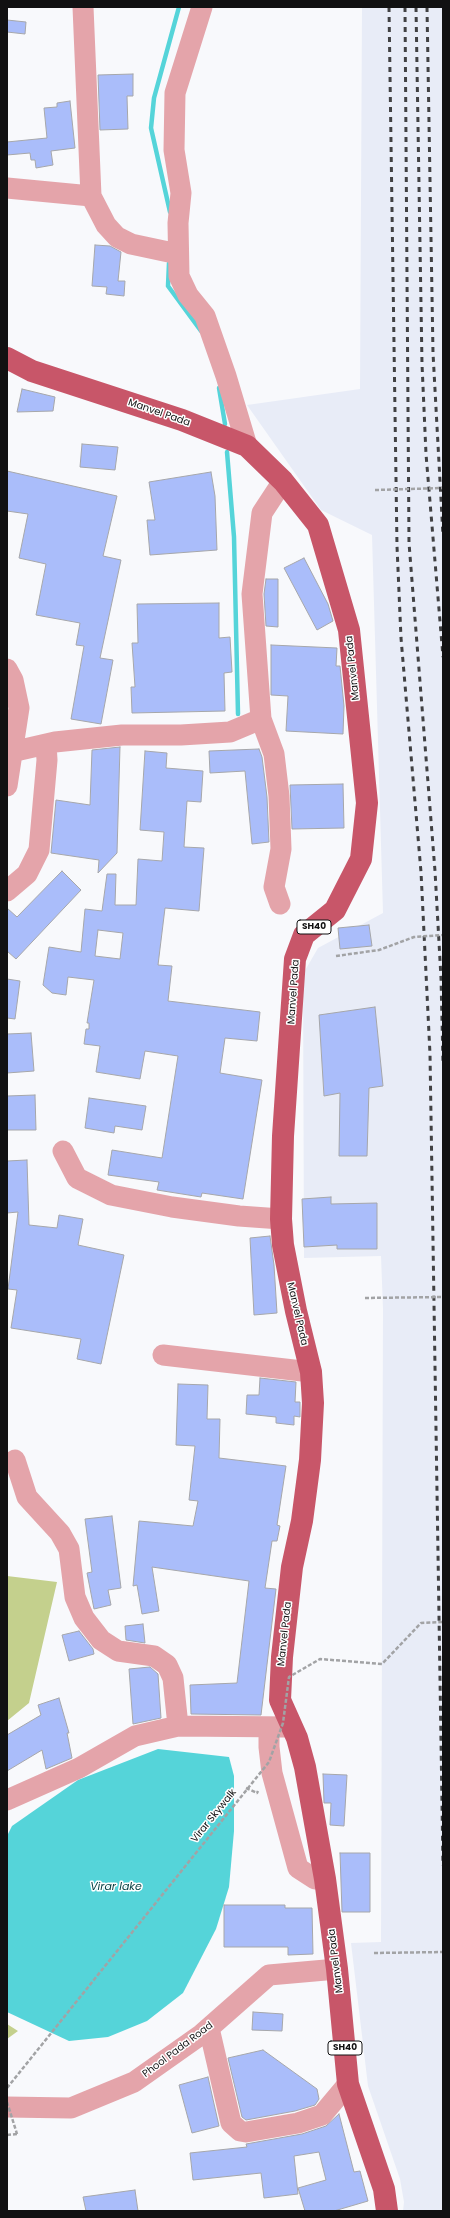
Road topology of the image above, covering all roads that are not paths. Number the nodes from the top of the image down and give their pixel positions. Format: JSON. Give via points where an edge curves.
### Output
{"nodes":[{"id":1,"x":83,"y":7,"type":"edge"},
{"id":2,"x":202,"y":7,"type":"edge"},
{"id":3,"x":7,"y":188,"type":"edge"},
{"id":4,"x":91,"y":196,"type":"junction"},
{"id":5,"x":178,"y":254,"type":"junction"},
{"id":6,"x":7,"y":358,"type":"edge"},
{"id":7,"x":247,"y":446,"type":"junction"},
{"id":8,"x":283,"y":481,"type":"junction"},
{"id":9,"x":7,"y":669,"type":"edge"},
{"id":10,"x":261,"y":719,"type":"junction"},
{"id":11,"x":46,"y":744,"type":"junction"},
{"id":12,"x":10,"y":752,"type":"edge"},
{"id":13,"x":7,"y":786,"type":"edge"},
{"id":14,"x":7,"y":892,"type":"edge"},
{"id":15,"x":280,"y":904,"type":"dead end"},
{"id":16,"x":63,"y":1151,"type":"dead end"},
{"id":17,"x":281,"y":1219,"type":"junction"},
{"id":18,"x":163,"y":1355,"type":"dead end"},
{"id":19,"x":311,"y":1372,"type":"junction"},
{"id":20,"x":15,"y":1460,"type":"dead end"},
{"id":21,"x":178,"y":1726,"type":"junction"},
{"id":22,"x":269,"y":1727,"type":"junction"},
{"id":23,"x":291,"y":1727,"type":"junction"},
{"id":24,"x":7,"y":1800,"type":"edge"},
{"id":25,"x":325,"y":1879,"type":"junction"},
{"id":26,"x":337,"y":1969,"type":"junction"},
{"id":27,"x":209,"y":2028,"type":"junction"},
{"id":28,"x":348,"y":2084,"type":"junction"},
{"id":29,"x":7,"y":2107,"type":"edge"},
{"id":30,"x":387,"y":2211,"type":"edge"}],
"edges":[{"from":1,"to":4,"type":"street"},
{"from":2,"to":5,"type":"street","via":[[175,93],[174,150],[181,193]]},
{"from":3,"to":4,"type":"street"},
{"from":4,"to":5,"type":"street","via":[[106,225],[116,237],[131,244]]},
{"from":5,"to":7,"type":"street","via":[[179,276],[188,295],[205,316]]},
{"from":6,"to":7,"type":"main road","name":"Manvel Pada","number":"SH40","via":[[32,371],[182,420]]},
{"from":7,"to":8,"type":"main road","name":"Manvel Pada","number":"SH40"},
{"from":8,"to":10,"type":"street","via":[[262,513],[252,594]]},
{"from":8,"to":17,"type":"main road","name":"Manvel Pada","number":"SH40","via":[[318,525],[349,630],[367,803],[361,859],[349,886],[335,910],[304,934],[295,959]]},
{"from":9,"to":12,"type":"street","via":[[13,680],[19,708]]},
{"from":10,"to":11,"type":"street","via":[[230,732],[182,736],[122,735]]},
{"from":10,"to":15,"type":"street","via":[[274,754],[279,796],[281,849],[274,887]]},
{"from":11,"to":12,"type":"street"},
{"from":11,"to":14,"type":"street","via":[[48,760],[39,850],[27,874]]},
{"from":12,"to":13,"type":"street"},
{"from":16,"to":17,"type":"street","via":[[77,1178],[111,1195],[172,1207]]},
{"from":17,"to":19,"type":"main road","name":"Manvel Pada","number":"SH40","via":[[284,1252]]},
{"from":18,"to":19,"type":"street"},
{"from":19,"to":23,"type":"main road","name":"Manvel Pada","number":"SH40","via":[[313,1403],[310,1460],[302,1521],[292,1567],[280,1700]]},
{"from":20,"to":21,"type":"street","via":[[27,1497],[60,1533],[69,1549],[75,1597],[84,1618],[101,1640],[118,1651],[154,1656],[167,1665],[173,1678]]},
{"from":21,"to":22,"type":"street"},
{"from":21,"to":24,"type":"street","via":[[135,1736],[79,1768]]},
{"from":22,"to":23,"type":"street"},
{"from":22,"to":25,"type":"street","via":[[272,1773],[298,1868],[315,1879]]},
{"from":23,"to":25,"type":"main road","name":"Manvel Pada","via":[[297,1738],[305,1767]]},
{"from":25,"to":26,"type":"main road","name":"Manvel Pada","number":"SH40"},
{"from":26,"to":27,"type":"street","name":"Phool Pada Road","via":[[269,1975]]},
{"from":26,"to":28,"type":"main road","name":"Manvel Pada","number":"SH40"},
{"from":27,"to":28,"type":"street","via":[[231,2123],[240,2131],[298,2123],[322,2115]]},
{"from":27,"to":29,"type":"street","name":"Phool Pada Road","via":[[134,2082],[71,2108]]},
{"from":28,"to":30,"type":"main road","name":"Manvel Pada","number":"SH40","via":[[384,2190]]}]}
